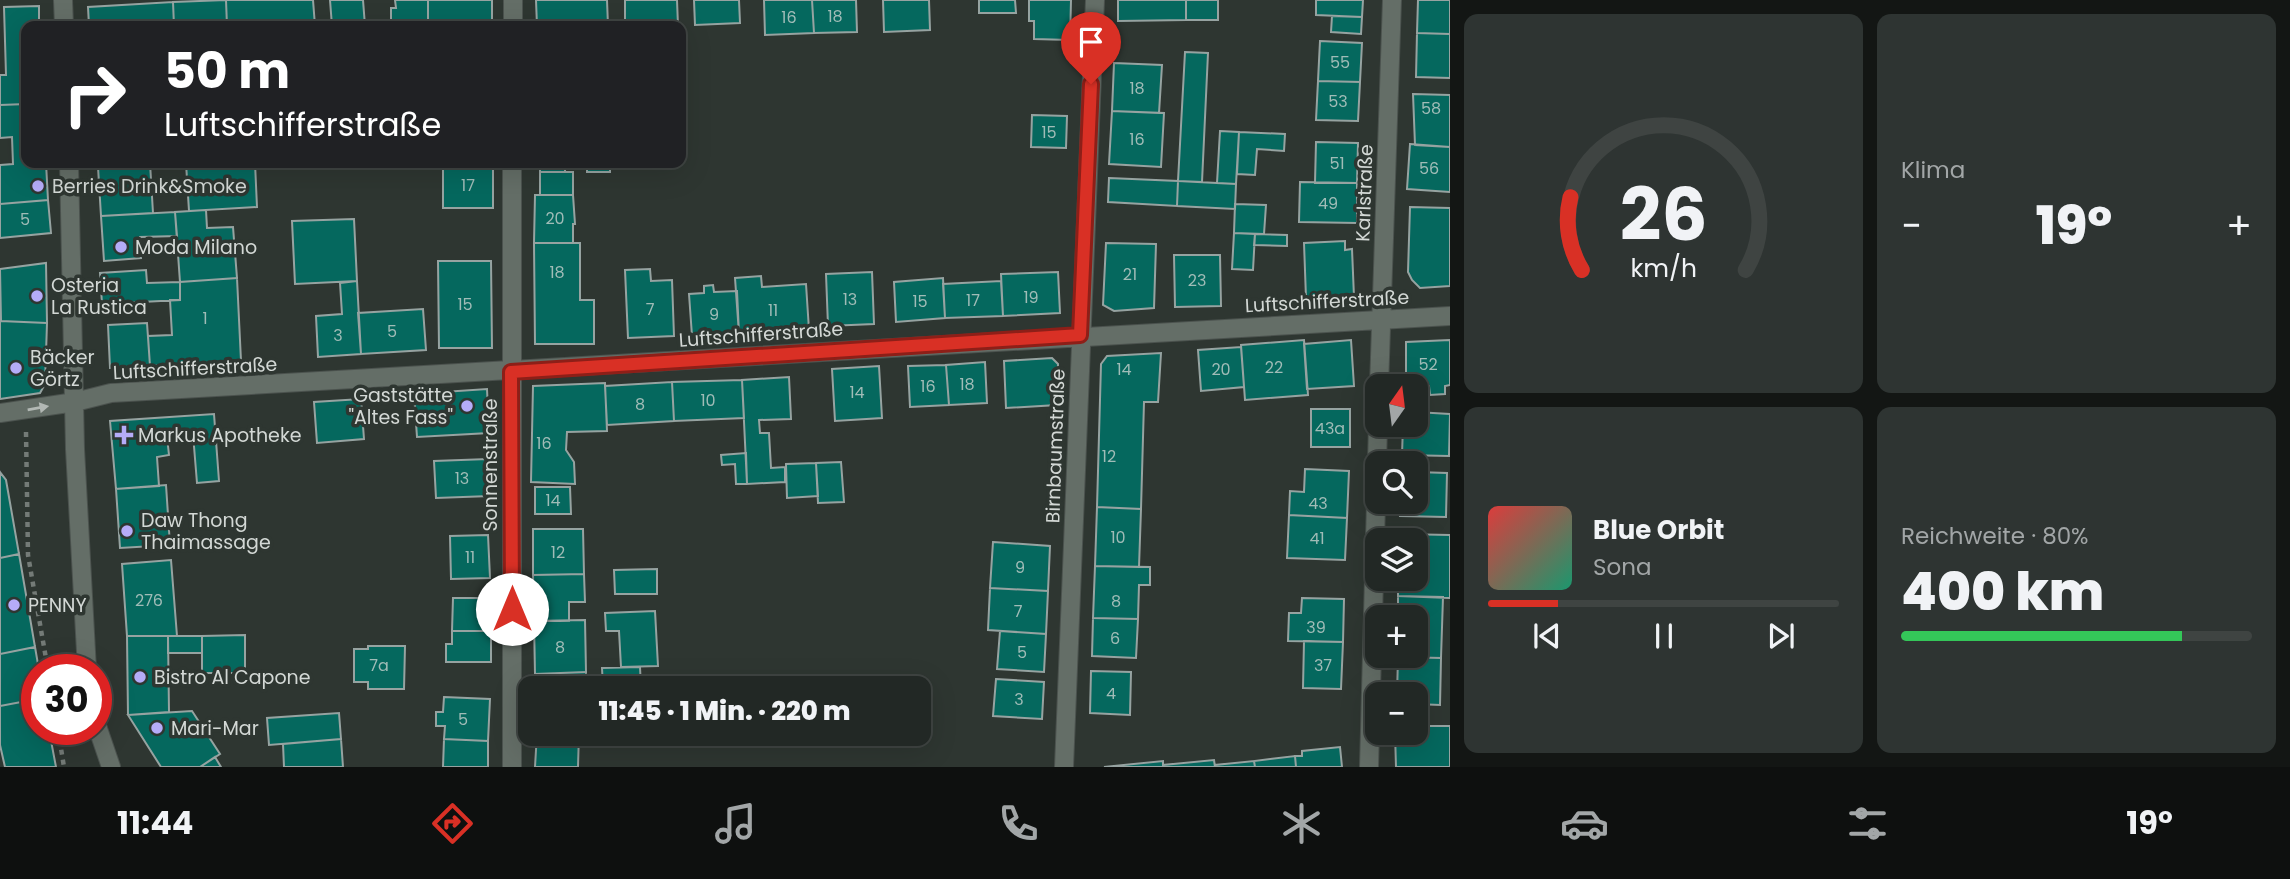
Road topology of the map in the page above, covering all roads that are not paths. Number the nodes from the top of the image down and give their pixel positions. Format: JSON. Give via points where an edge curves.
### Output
{"nodes":[{"id":1,"x":63,"y":0,"type":"edge"},
{"id":2,"x":513,"y":0,"type":"edge"},
{"id":3,"x":1095,"y":0,"type":"edge"},
{"id":4,"x":1392,"y":0,"type":"edge"},
{"id":5,"x":64,"y":21,"type":"edge"},
{"id":6,"x":513,"y":21,"type":"edge"},
{"id":7,"x":69,"y":168,"type":"edge"},
{"id":8,"x":512,"y":168,"type":"edge"},
{"id":9,"x":1450,"y":316,"type":"edge"},
{"id":10,"x":1381,"y":318,"type":"junction"},
{"id":11,"x":1080,"y":335,"type":"junction"},
{"id":12,"x":511,"y":372,"type":"junction"},
{"id":13,"x":1379,"y":374,"type":"edge"},
{"id":14,"x":75,"y":402,"type":"junction"},
{"id":15,"x":0,"y":413,"type":"edge"},
{"id":16,"x":1376,"y":514,"type":"edge"},
{"id":17,"x":86,"y":654,"type":"edge"},
{"id":18,"x":104,"y":745,"type":"edge"},
{"id":19,"x":111,"y":767,"type":"edge"},
{"id":20,"x":512,"y":767,"type":"edge"},
{"id":21,"x":1064,"y":767,"type":"edge"},
{"id":22,"x":1369,"y":767,"type":"edge"}],
"edges":[{"from":1,"to":5,"type":"street"},
{"from":2,"to":6,"type":"street"},
{"from":3,"to":11,"type":"street","name":"Birnbaumstraße"},
{"from":4,"to":10,"type":"street","name":"Karlstraße"},
{"from":7,"to":14,"type":"street"},
{"from":8,"to":12,"type":"street","name":"Sonnenstraße"},
{"from":9,"to":10,"type":"street","name":"Luftschifferstraße"},
{"from":10,"to":11,"type":"street","name":"Luftschifferstraße"},
{"from":10,"to":13,"type":"street","name":"Karlstraße"},
{"from":11,"to":12,"type":"street","name":"Luftschifferstraße"},
{"from":11,"to":21,"type":"street","name":"Birnbaumstraße"},
{"from":12,"to":14,"type":"street","name":"Luftschifferstraße","via":[[126,392]]},
{"from":12,"to":20,"type":"street","name":"Sonnenstraße"},
{"from":15,"to":14,"type":"street","name":"Luftschifferstraße","one_way":true},
{"from":14,"to":17,"type":"street"},
{"from":16,"to":22,"type":"street"},
{"from":18,"to":19,"type":"street"}]}
